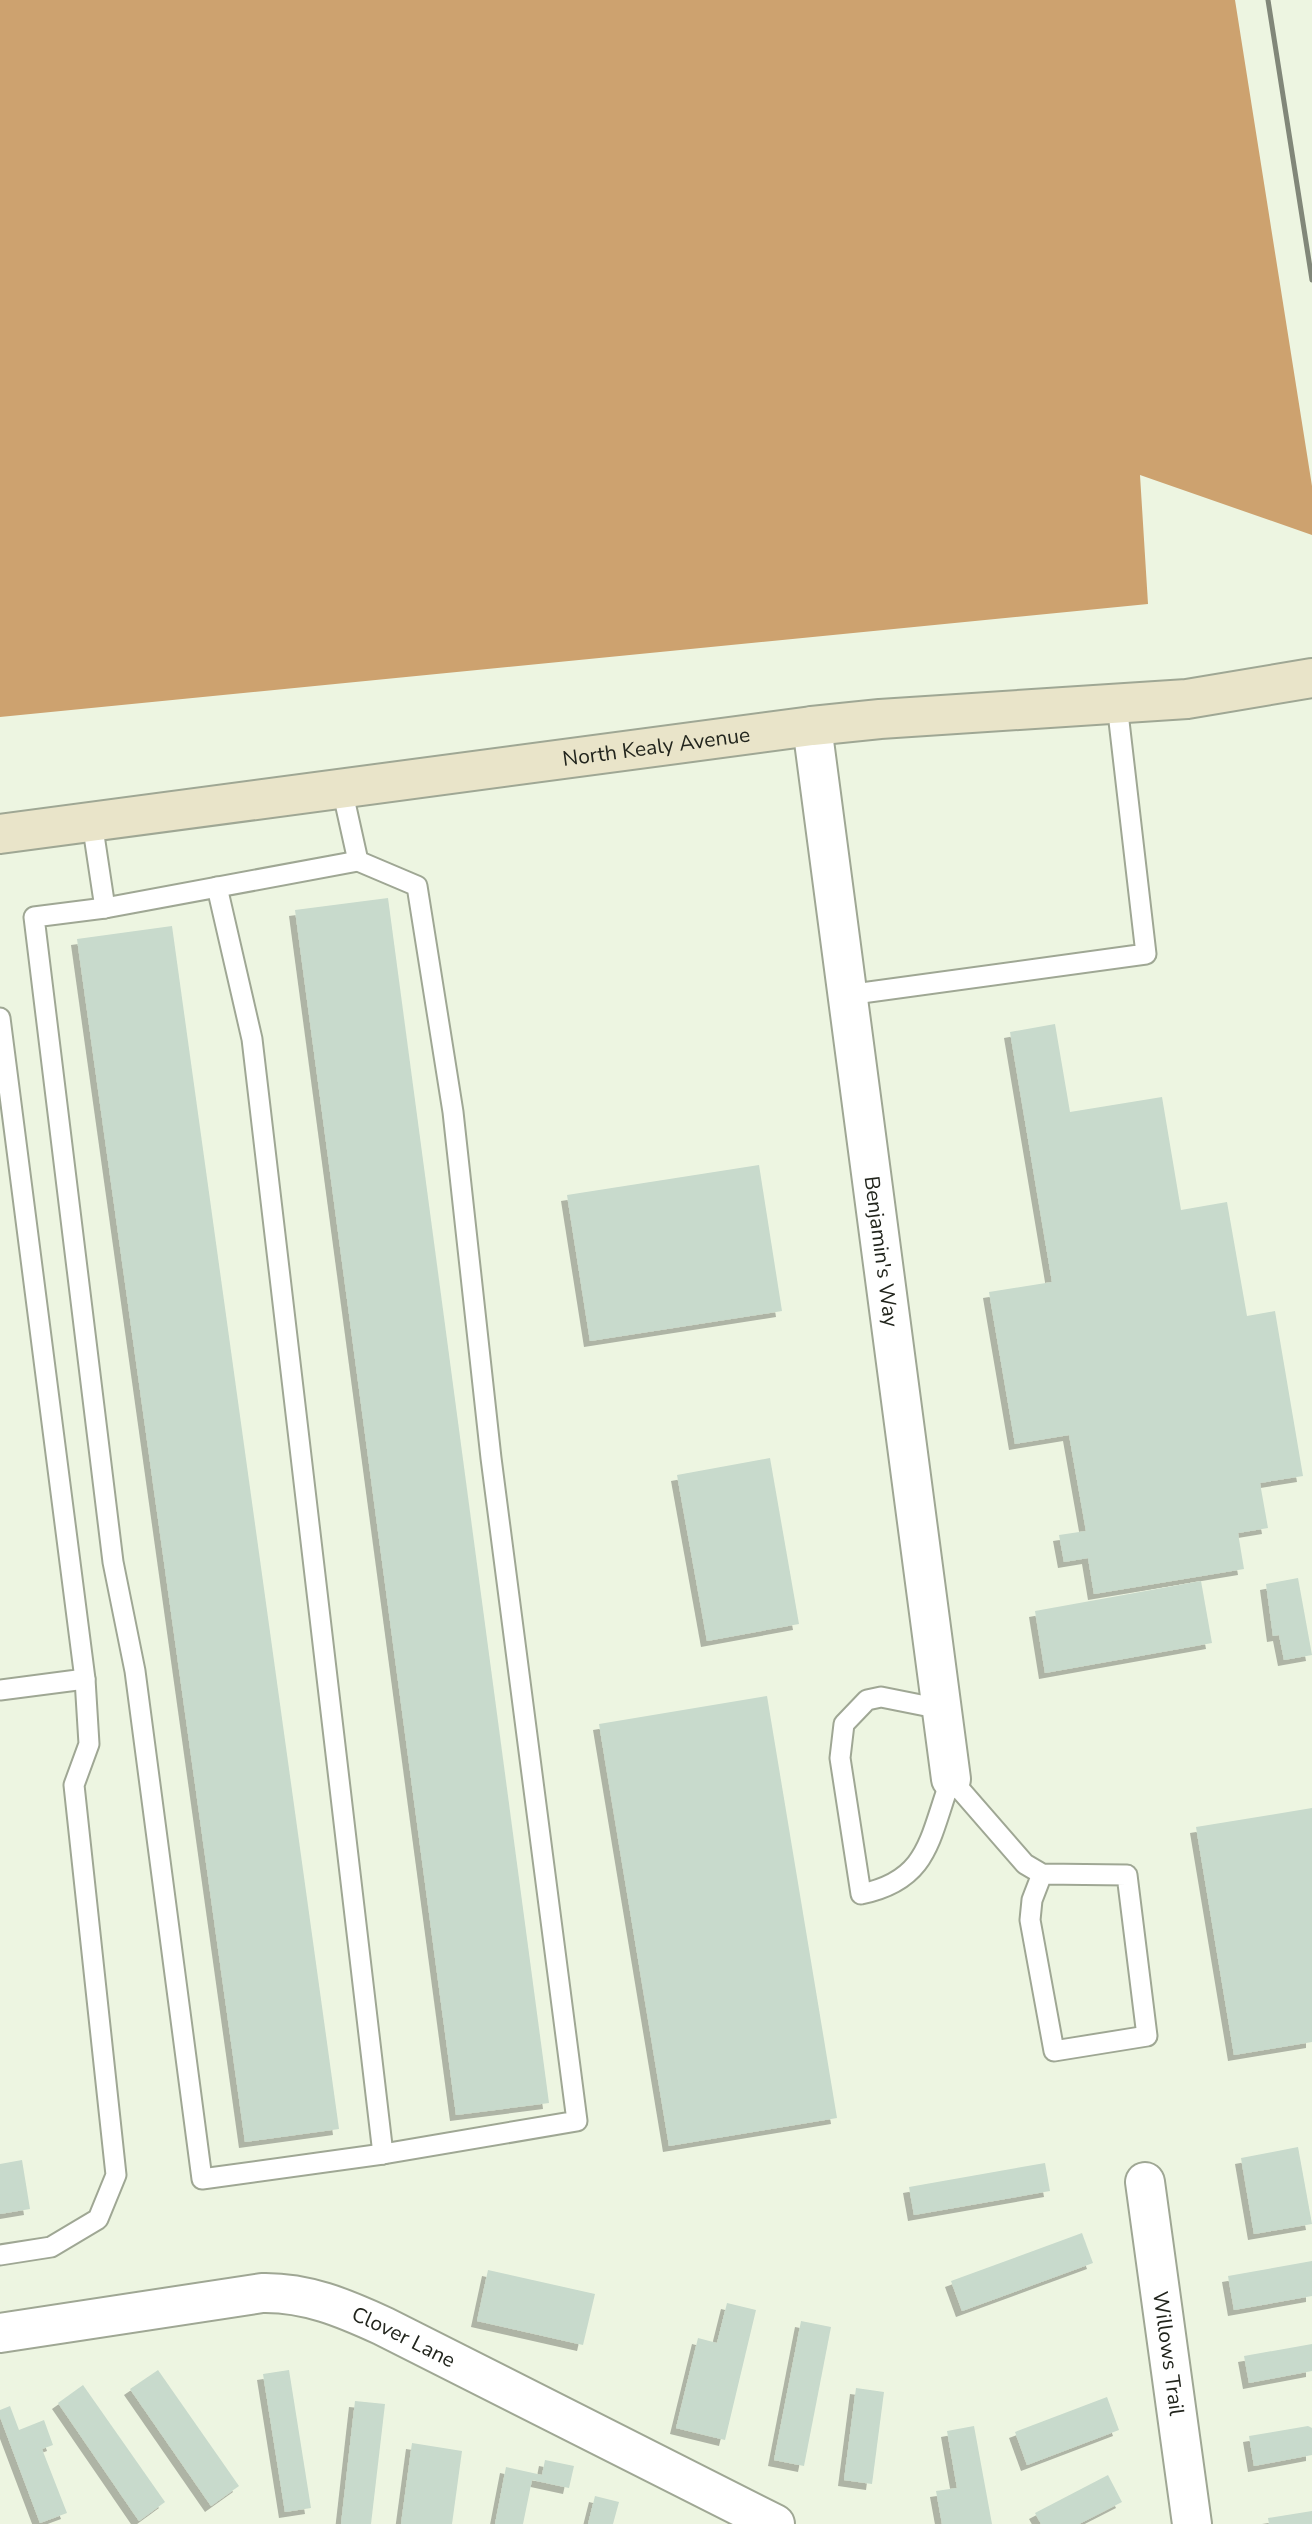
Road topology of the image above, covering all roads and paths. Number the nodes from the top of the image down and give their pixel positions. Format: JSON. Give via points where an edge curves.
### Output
{"nodes":[{"id":1,"x":1312,"y":678,"type":"edge"},
{"id":2,"x":1117,"y":704,"type":"junction"},
{"id":3,"x":812,"y":726,"type":"junction"},
{"id":4,"x":342,"y":789,"type":"junction"},
{"id":5,"x":92,"y":822,"type":"junction"},
{"id":6,"x":0,"y":834,"type":"edge"},
{"id":7,"x":358,"y":861,"type":"junction"},
{"id":8,"x":217,"y":887,"type":"junction"},
{"id":9,"x":105,"y":908,"type":"junction"},
{"id":10,"x":847,"y":995,"type":"junction"},
{"id":11,"x":0,"y":1018,"type":"edge"},
{"id":12,"x":85,"y":1679,"type":"junction"},
{"id":13,"x":0,"y":1690,"type":"edge"},
{"id":14,"x":942,"y":1709,"type":"junction"},
{"id":15,"x":951,"y":1779,"type":"junction"},
{"id":16,"x":1042,"y":1874,"type":"junction"},
{"id":17,"x":383,"y":2154,"type":"junction"},
{"id":18,"x":1145,"y":2182,"type":"dead end"},
{"id":19,"x":0,"y":2255,"type":"edge"},
{"id":20,"x":0,"y":2333,"type":"edge"},
{"id":21,"x":775,"y":2524,"type":"edge"},
{"id":22,"x":1192,"y":2524,"type":"edge"}],
"edges":[{"from":1,"to":2,"type":"street","name":"North Kealy Avenue","via":[[1187,699]]},
{"from":2,"to":3,"type":"street","name":"North Kealy Avenue"},
{"from":2,"to":10,"type":"lane","via":[[1146,954]]},
{"from":3,"to":4,"type":"street","name":"North Kealy Avenue"},
{"from":3,"to":10,"type":"street","name":"Benjamin's Way"},
{"from":4,"to":5,"type":"street","name":"North Kealy Avenue"},
{"from":4,"to":7,"type":"lane"},
{"from":5,"to":6,"type":"street","name":"North Kealy Avenue"},
{"from":5,"to":9,"type":"lane"},
{"from":7,"to":8,"type":"lane"},
{"from":7,"to":17,"type":"lane","via":[[417,886],[453,1112],[495,1485],[577,2121]]},
{"from":8,"to":9,"type":"lane"},
{"from":8,"to":17,"type":"lane","via":[[252,1039]]},
{"from":9,"to":17,"type":"lane","via":[[34,918],[113,1562],[135,1671],[202,2179]]},
{"from":10,"to":14,"type":"street","name":"Benjamin's Way"},
{"from":11,"to":12,"type":"lane"},
{"from":12,"to":13,"type":"lane"},
{"from":12,"to":19,"type":"lane","via":[[89,1744],[74,1785],[117,2175],[98,2219],[51,2248]]},
{"from":14,"to":15,"type":"street","name":"Benjamin's Way"},
{"from":14,"to":15,"type":"lane","via":[[881,1697],[867,1700],[844,1724],[840,1758],[861,1894],[884,1889],[919,1865]]},
{"from":15,"to":16,"type":"lane","via":[[1025,1864]]},
{"from":16,"to":16,"type":"lane","via":[[1126,1875],[1147,2036],[1054,2051],[1030,1920]]},
{"from":18,"to":22,"type":"street","name":"Willows Trail"},
{"from":20,"to":21,"type":"street","name":"Clover Lane","via":[[262,2293],[284,2292],[326,2302],[383,2326]]}]}
